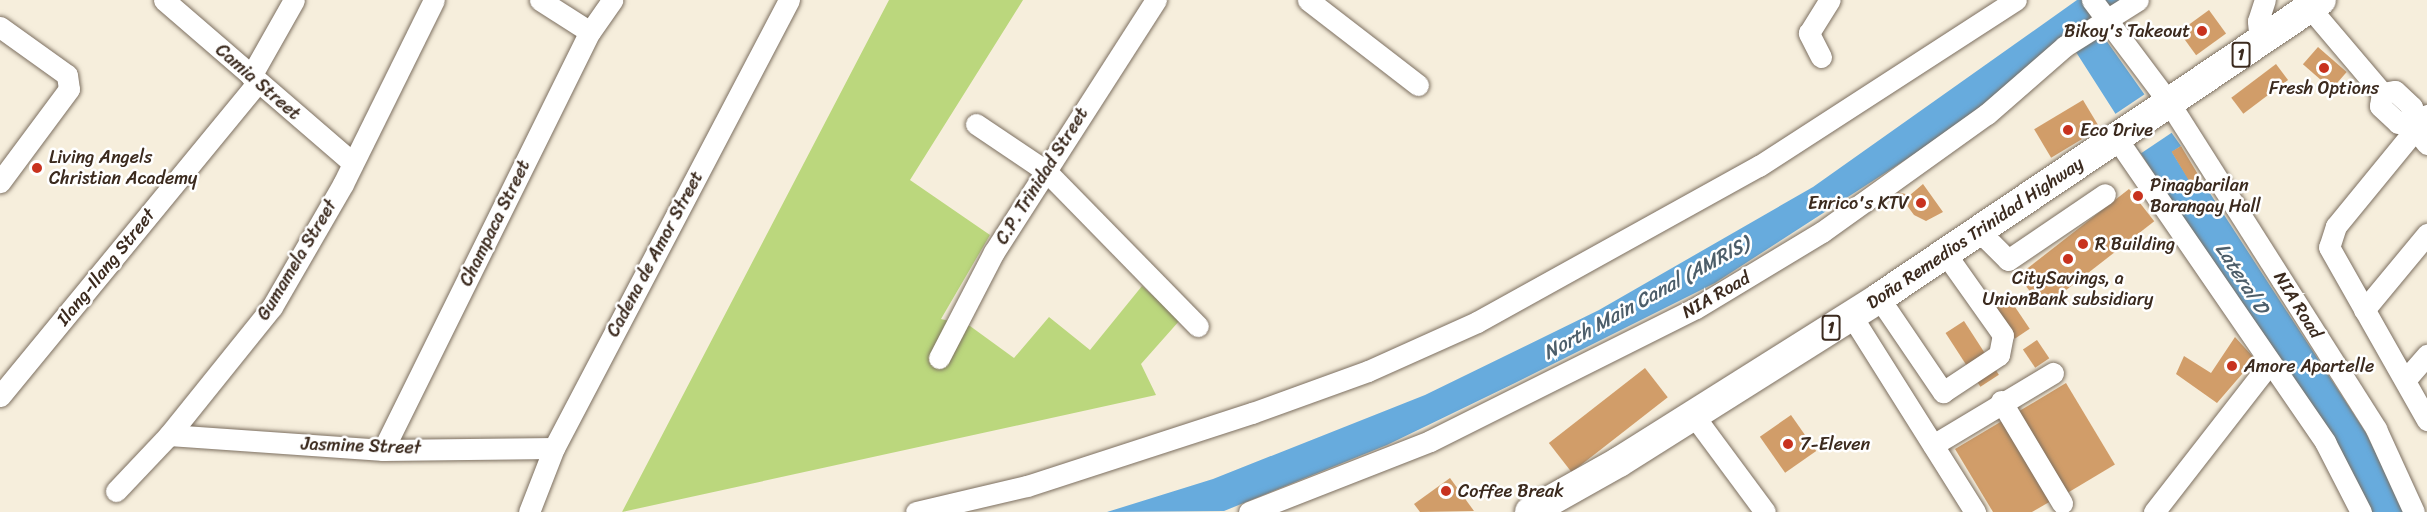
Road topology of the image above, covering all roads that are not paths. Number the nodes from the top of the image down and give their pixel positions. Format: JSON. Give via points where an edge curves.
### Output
{"nodes":[{"id":1,"x":164,"y":0,"type":"edge"},
{"id":2,"x":294,"y":0,"type":"edge"},
{"id":3,"x":434,"y":0,"type":"edge"},
{"id":4,"x":540,"y":0,"type":"edge"},
{"id":5,"x":612,"y":0,"type":"edge"},
{"id":6,"x":789,"y":0,"type":"edge"},
{"id":7,"x":1156,"y":0,"type":"edge"},
{"id":8,"x":1308,"y":0,"type":"edge"},
{"id":9,"x":1830,"y":0,"type":"edge"},
{"id":10,"x":2016,"y":0,"type":"edge"},
{"id":11,"x":2138,"y":0,"type":"edge"},
{"id":12,"x":2265,"y":0,"type":"edge"},
{"id":13,"x":2316,"y":4,"type":"edge"},
{"id":14,"x":2101,"y":11,"type":"edge"},
{"id":15,"x":0,"y":27,"type":"edge"},
{"id":16,"x":590,"y":32,"type":"junction"},
{"id":17,"x":2260,"y":41,"type":"junction"},
{"id":18,"x":1821,"y":57,"type":"dead end"},
{"id":19,"x":254,"y":79,"type":"junction"},
{"id":20,"x":1418,"y":85,"type":"dead end"},
{"id":21,"x":2165,"y":107,"type":"junction"},
{"id":22,"x":976,"y":124,"type":"dead end"},
{"id":23,"x":2421,"y":128,"type":"edge"},
{"id":24,"x":2120,"y":137,"type":"junction"},
{"id":25,"x":352,"y":162,"type":"junction"},
{"id":26,"x":1046,"y":171,"type":"junction"},
{"id":27,"x":0,"y":182,"type":"edge"},
{"id":28,"x":2105,"y":195,"type":"dead end"},
{"id":29,"x":1978,"y":230,"type":"junction"},
{"id":30,"x":2427,"y":234,"type":"edge"},
{"id":31,"x":1945,"y":253,"type":"junction"},
{"id":32,"x":1879,"y":298,"type":"junction"},
{"id":33,"x":2364,"y":310,"type":"junction"},
{"id":34,"x":1851,"y":315,"type":"junction"},
{"id":35,"x":1198,"y":327,"type":"dead end"},
{"id":36,"x":2427,"y":355,"type":"edge"},
{"id":37,"x":939,"y":358,"type":"dead end"},
{"id":38,"x":2270,"y":363,"type":"junction"},
{"id":39,"x":2053,"y":373,"type":"dead end"},
{"id":40,"x":2406,"y":379,"type":"junction"},
{"id":41,"x":0,"y":396,"type":"edge"},
{"id":42,"x":2001,"y":401,"type":"junction"},
{"id":43,"x":1694,"y":416,"type":"junction"},
{"id":44,"x":2427,"y":420,"type":"edge"},
{"id":45,"x":169,"y":435,"type":"junction"},
{"id":46,"x":1933,"y":446,"type":"junction"},
{"id":47,"x":554,"y":448,"type":"junction"},
{"id":48,"x":383,"y":450,"type":"junction"},
{"id":49,"x":116,"y":491,"type":"dead end"},
{"id":50,"x":1564,"y":503,"type":"edge"},
{"id":51,"x":2062,"y":503,"type":"dead end"},
{"id":52,"x":529,"y":512,"type":"edge"},
{"id":53,"x":916,"y":512,"type":"edge"},
{"id":54,"x":1249,"y":512,"type":"edge"},
{"id":55,"x":1530,"y":512,"type":"edge"},
{"id":56,"x":1765,"y":512,"type":"edge"},
{"id":57,"x":1975,"y":512,"type":"edge"},
{"id":58,"x":2154,"y":512,"type":"edge"},
{"id":59,"x":2361,"y":512,"type":"edge"},
{"id":60,"x":2414,"y":512,"type":"edge"}],
"edges":[{"from":1,"to":19,"type":"street","name":"Camia Street"},
{"from":2,"to":19,"type":"street","name":"Ilang-Ilang Street"},
{"from":3,"to":25,"type":"street","name":"Gumamela Street"},
{"from":4,"to":16,"type":"street"},
{"from":5,"to":16,"type":"street","name":"Champaca Street"},
{"from":6,"to":47,"type":"street","name":"Cadena de Amor Street"},
{"from":7,"to":26,"type":"street","name":"C.P. Trinidad Street"},
{"from":8,"to":20,"type":"street"},
{"from":9,"to":18,"type":"street","via":[[1809,33]]},
{"from":10,"to":53,"type":"street","via":[[1759,166],[1477,322],[1368,371],[1252,413],[1027,486]]},
{"from":11,"to":14,"type":"street","name":"NIA Road"},
{"from":12,"to":17,"type":"street","via":[[2258,21]]},
{"from":13,"to":17,"type":"highway","name":"Doña Remedios Trinidad Highway","number":"1"},
{"from":13,"to":23,"type":"street","via":[[2382,93],[2380,106],[2398,123]]},
{"from":14,"to":21,"type":"street","name":"NIA Road"},
{"from":14,"to":54,"type":"street","name":"NIA Road","via":[[1987,114],[1831,225],[1695,308],[1430,441]]},
{"from":15,"to":27,"type":"street","via":[[67,75],[69,89]]},
{"from":16,"to":48,"type":"street","name":"Champaca Street"},
{"from":17,"to":21,"type":"highway","name":"Doña Remedios Trinidad Highway","number":"1"},
{"from":19,"to":25,"type":"street","name":"Camia Street"},
{"from":19,"to":41,"type":"street","name":"Ilang-Ilang Street"},
{"from":21,"to":24,"type":"highway","name":"Doña Remedios Trinidad Highway","number":"1"},
{"from":21,"to":60,"type":"street","name":"NIA Road","via":[[2376,429]]},
{"from":22,"to":26,"type":"street"},
{"from":23,"to":33,"type":"street","via":[[2330,236],[2329,247]]},
{"from":24,"to":29,"type":"highway","name":"Doña Remedios Trinidad Highway","number":"1"},
{"from":24,"to":38,"type":"street"},
{"from":25,"to":45,"type":"street","name":"Gumamela Street","via":[[272,307]]},
{"from":26,"to":35,"type":"street"},
{"from":26,"to":37,"type":"street","name":"C.P. Trinidad Street","via":[[994,252]]},
{"from":28,"to":29,"type":"street","via":[[2008,260]]},
{"from":29,"to":31,"type":"highway","name":"Doña Remedios Trinidad Highway","number":"1"},
{"from":30,"to":33,"type":"street"},
{"from":31,"to":32,"type":"highway","name":"Doña Remedios Trinidad Highway","number":"1"},
{"from":31,"to":32,"type":"street","via":[[2003,335],[1999,355],[1943,392]]},
{"from":32,"to":34,"type":"highway","name":"Doña Remedios Trinidad Highway","number":"1"},
{"from":33,"to":40,"type":"street"},
{"from":34,"to":43,"type":"highway","name":"Doña Remedios Trinidad Highway","number":"1"},
{"from":34,"to":46,"type":"street"},
{"from":36,"to":40,"type":"street"},
{"from":38,"to":58,"type":"street"},
{"from":38,"to":59,"type":"street","via":[[2325,442]]},
{"from":39,"to":42,"type":"street"},
{"from":40,"to":44,"type":"street"},
{"from":42,"to":46,"type":"street"},
{"from":42,"to":51,"type":"street"},
{"from":43,"to":50,"type":"highway","name":"Doña Remedios Trinidad Highway","number":"1"},
{"from":43,"to":56,"type":"street"},
{"from":45,"to":48,"type":"street","name":"Jasmine Street"},
{"from":45,"to":49,"type":"street","name":"Gumamela Street"},
{"from":46,"to":57,"type":"street"},
{"from":47,"to":48,"type":"street","name":"Jasmine Street"},
{"from":47,"to":52,"type":"street","name":"Cadena de Amor Street"},
{"from":50,"to":55,"type":"highway","name":"Doña Remedios Trinidad Highway","number":"1"}]}
